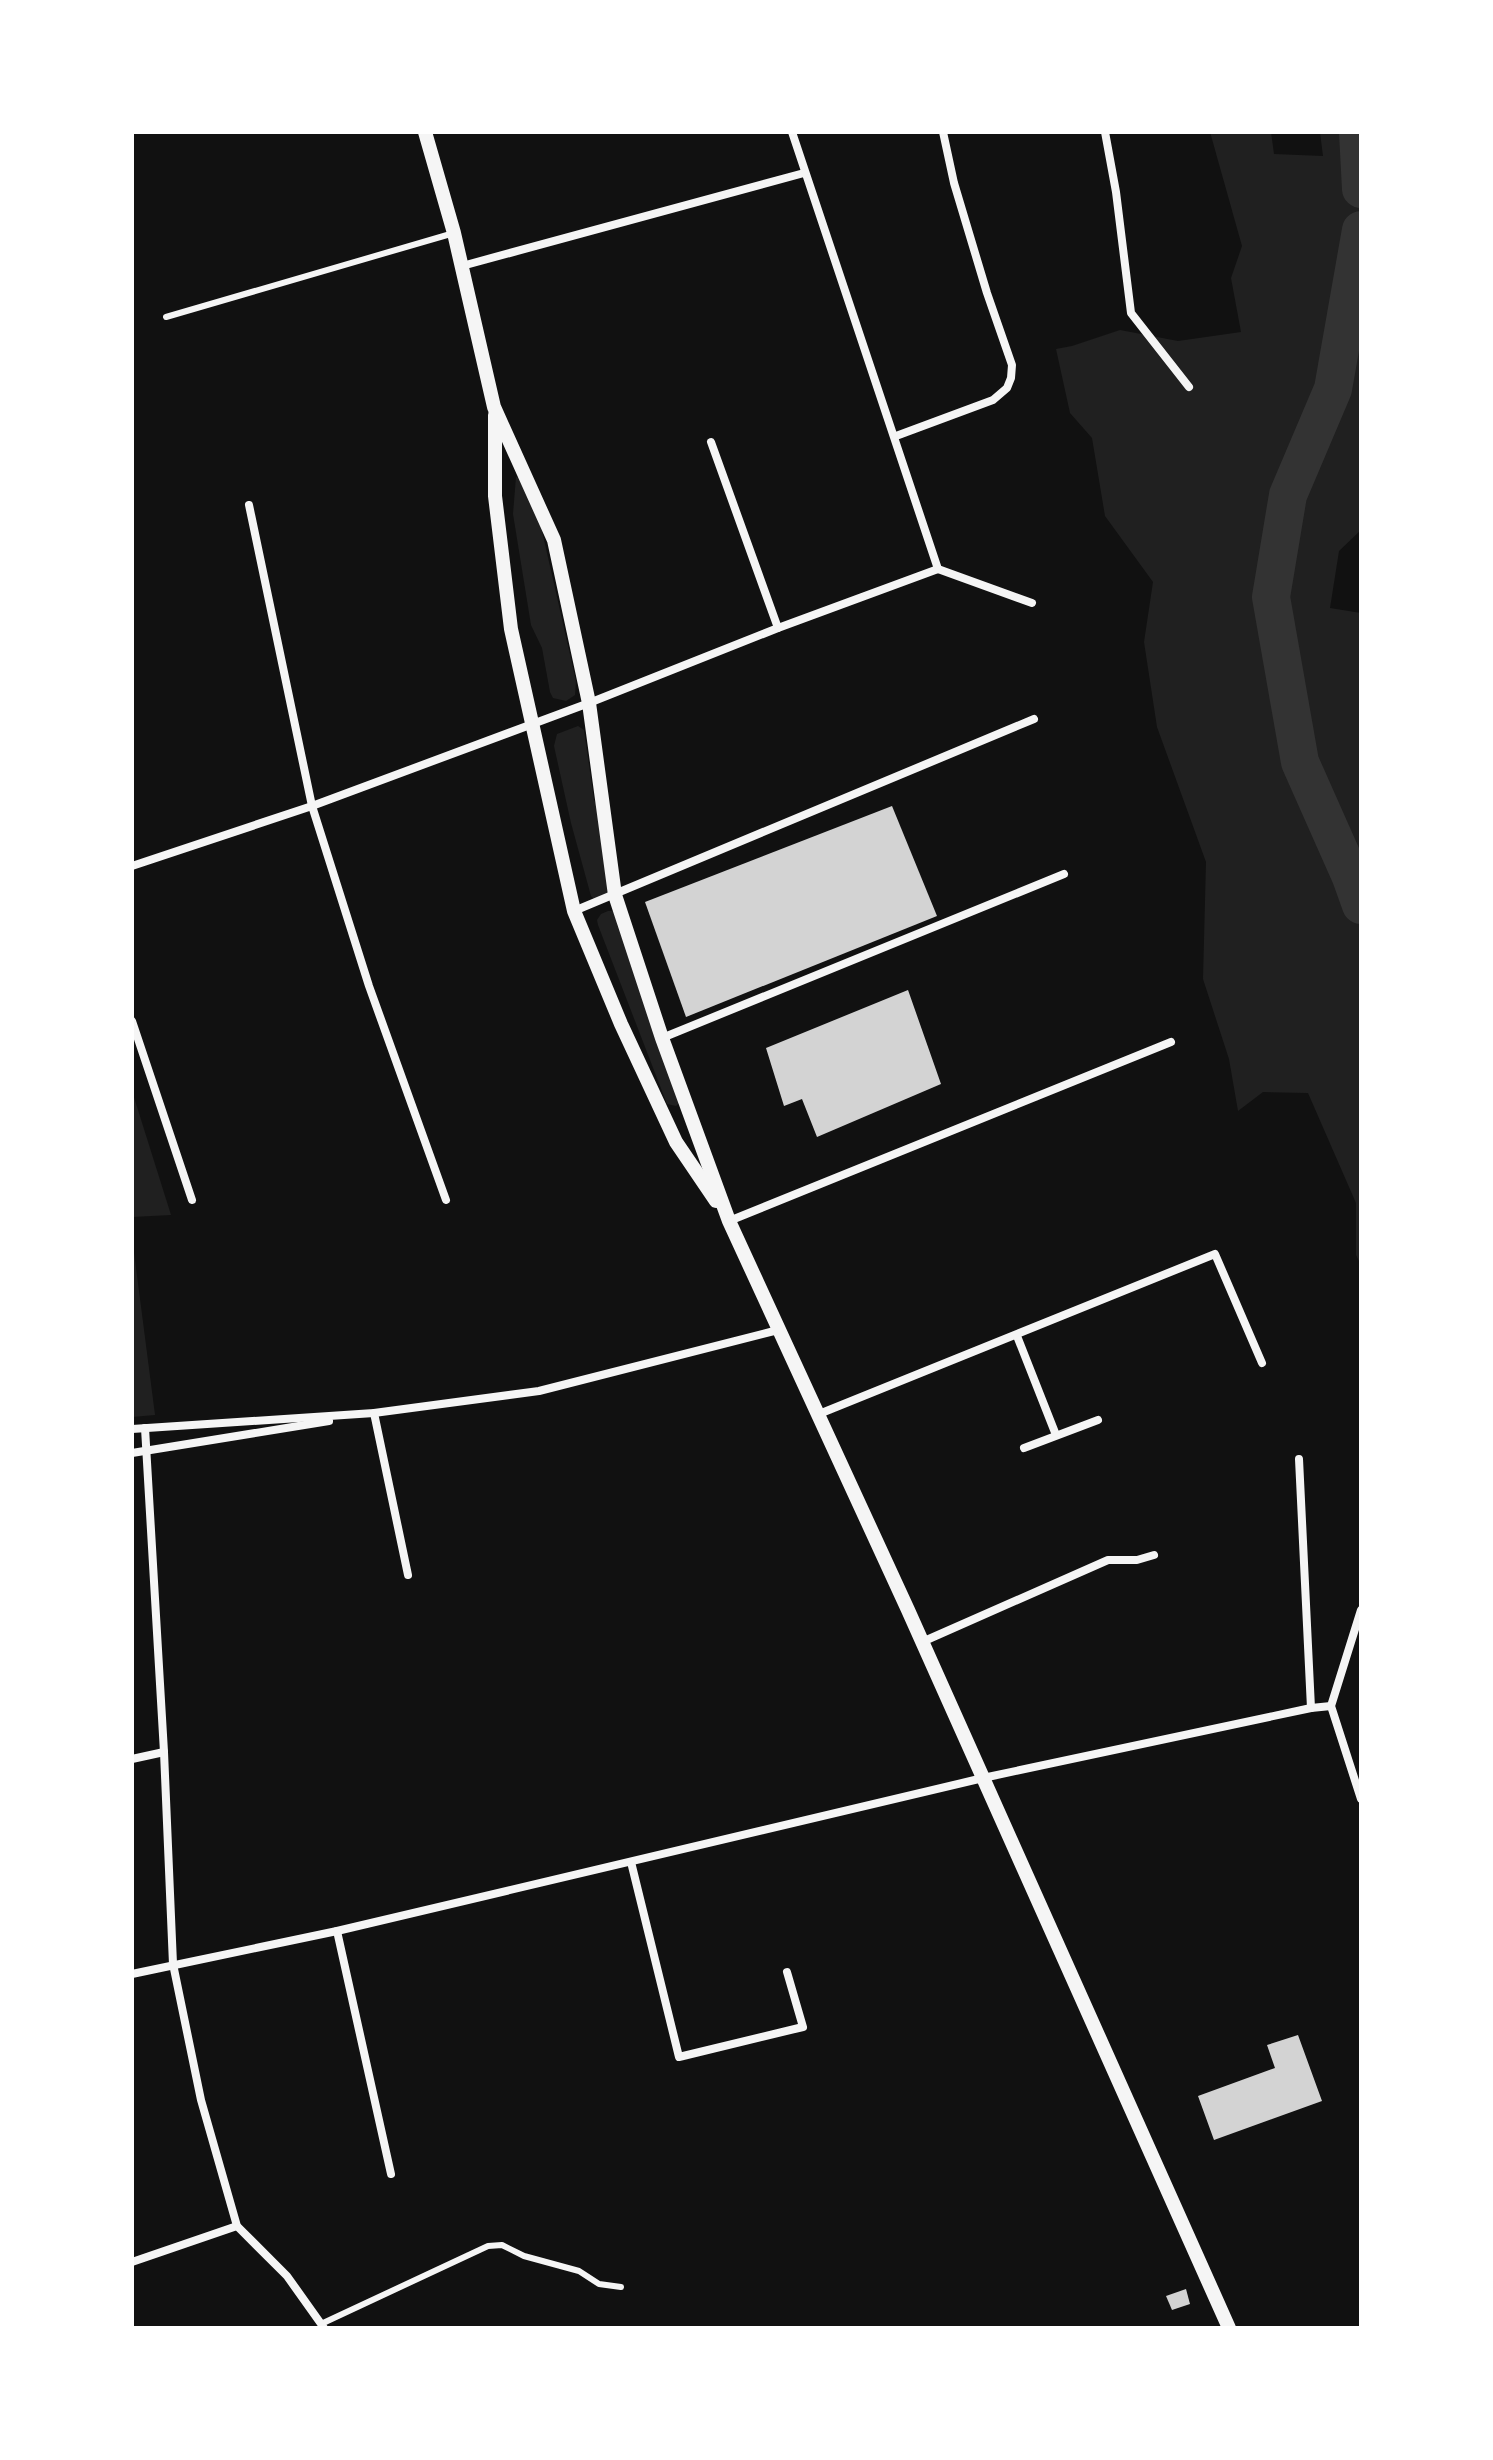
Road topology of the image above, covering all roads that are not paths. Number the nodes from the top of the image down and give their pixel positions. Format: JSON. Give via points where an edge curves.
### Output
{"nodes":[{"id":1,"x":425,"y":132,"type":"edge"},
{"id":2,"x":792,"y":132,"type":"edge"},
{"id":3,"x":943,"y":132,"type":"edge"},
{"id":4,"x":1105,"y":132,"type":"edge"},
{"id":5,"x":804,"y":173,"type":"junction"},
{"id":6,"x":454,"y":233,"type":"junction"},
{"id":7,"x":462,"y":266,"type":"junction"},
{"id":8,"x":166,"y":317,"type":"dead end"},
{"id":9,"x":1189,"y":387,"type":"dead end"},
{"id":10,"x":494,"y":407,"type":"junction"},
{"id":11,"x":896,"y":436,"type":"junction"},
{"id":12,"x":711,"y":442,"type":"dead end"},
{"id":13,"x":249,"y":505,"type":"dead end"},
{"id":14,"x":938,"y":569,"type":"junction"},
{"id":15,"x":1032,"y":603,"type":"dead end"},
{"id":16,"x":778,"y":628,"type":"junction"},
{"id":17,"x":589,"y":703,"type":"junction"},
{"id":18,"x":1034,"y":719,"type":"dead end"},
{"id":19,"x":531,"y":722,"type":"junction"},
{"id":20,"x":312,"y":806,"type":"junction"},
{"id":21,"x":132,"y":866,"type":"edge"},
{"id":22,"x":1064,"y":874,"type":"dead end"},
{"id":23,"x":615,"y":895,"type":"junction"},
{"id":24,"x":574,"y":911,"type":"junction"},
{"id":25,"x":132,"y":1021,"type":"edge"},
{"id":26,"x":662,"y":1038,"type":"junction"},
{"id":27,"x":1171,"y":1042,"type":"dead end"},
{"id":28,"x":192,"y":1200,"type":"dead end"},
{"id":29,"x":446,"y":1200,"type":"dead end"},
{"id":30,"x":729,"y":1221,"type":"junction"},
{"id":31,"x":778,"y":1330,"type":"junction"},
{"id":32,"x":1017,"y":1336,"type":"junction"},
{"id":33,"x":1262,"y":1363,"type":"dead end"},
{"id":34,"x":374,"y":1413,"type":"junction"},
{"id":35,"x":819,"y":1414,"type":"junction"},
{"id":36,"x":1098,"y":1420,"type":"dead end"},
{"id":37,"x":145,"y":1428,"type":"junction"},
{"id":38,"x":132,"y":1429,"type":"edge"},
{"id":39,"x":1056,"y":1435,"type":"junction"},
{"id":40,"x":1024,"y":1448,"type":"dead end"},
{"id":41,"x":146,"y":1451,"type":"junction"},
{"id":42,"x":132,"y":1453,"type":"edge"},
{"id":43,"x":1299,"y":1459,"type":"dead end"},
{"id":44,"x":1154,"y":1555,"type":"dead end"},
{"id":45,"x":408,"y":1575,"type":"dead end"},
{"id":46,"x":1361,"y":1610,"type":"edge"},
{"id":47,"x":922,"y":1642,"type":"junction"},
{"id":48,"x":1331,"y":1706,"type":"junction"},
{"id":49,"x":1311,"y":1708,"type":"junction"},
{"id":50,"x":164,"y":1752,"type":"junction"},
{"id":51,"x":132,"y":1759,"type":"edge"},
{"id":52,"x":983,"y":1778,"type":"junction"},
{"id":53,"x":1361,"y":1799,"type":"edge"},
{"id":54,"x":631,"y":1862,"type":"junction"},
{"id":55,"x":337,"y":1931,"type":"junction"},
{"id":56,"x":173,"y":1964,"type":"junction"},
{"id":57,"x":787,"y":1972,"type":"dead end"},
{"id":58,"x":132,"y":1974,"type":"edge"},
{"id":59,"x":391,"y":2174,"type":"dead end"},
{"id":60,"x":237,"y":2226,"type":"junction"},
{"id":61,"x":132,"y":2262,"type":"edge"},
{"id":62,"x":621,"y":2287,"type":"dead end"},
{"id":63,"x":322,"y":2326,"type":"edge"},
{"id":64,"x":1229,"y":2328,"type":"edge"}],
"edges":[{"from":1,"to":6,"type":"street"},
{"from":2,"to":5,"type":"street"},
{"from":3,"to":11,"type":"street","via":[[982,279],[1012,365],[1007,388],[993,400]]},
{"from":4,"to":9,"type":"street","via":[[1131,313]]},
{"from":5,"to":7,"type":"street"},
{"from":5,"to":11,"type":"street"},
{"from":6,"to":7,"type":"street"},
{"from":6,"to":8,"type":"lane"},
{"from":7,"to":10,"type":"street"},
{"from":10,"to":17,"type":"street","via":[[554,540]]},
{"from":10,"to":19,"type":"street","via":[[495,496],[511,629]]},
{"from":11,"to":14,"type":"street"},
{"from":12,"to":16,"type":"street"},
{"from":13,"to":20,"type":"street"},
{"from":14,"to":15,"type":"street"},
{"from":14,"to":16,"type":"street"},
{"from":16,"to":17,"type":"street"},
{"from":17,"to":19,"type":"street"},
{"from":17,"to":23,"type":"street"},
{"from":18,"to":23,"type":"street"},
{"from":19,"to":20,"type":"street"},
{"from":19,"to":24,"type":"street"},
{"from":20,"to":21,"type":"street"},
{"from":20,"to":29,"type":"street"},
{"from":22,"to":26,"type":"street"},
{"from":23,"to":24,"type":"street"},
{"from":23,"to":26,"type":"street"},
{"from":24,"to":30,"type":"street","via":[[676,1142]]},
{"from":25,"to":28,"type":"street"},
{"from":26,"to":30,"type":"street"},
{"from":27,"to":30,"type":"street"},
{"from":30,"to":31,"type":"street"},
{"from":31,"to":34,"type":"street","via":[[539,1391]]},
{"from":31,"to":35,"type":"street"},
{"from":32,"to":33,"type":"street","via":[[1215,1254]]},
{"from":32,"to":35,"type":"street"},
{"from":32,"to":39,"type":"street"},
{"from":34,"to":37,"type":"street"},
{"from":34,"to":41,"type":"street"},
{"from":34,"to":45,"type":"street"},
{"from":35,"to":47,"type":"street"},
{"from":36,"to":39,"type":"street"},
{"from":37,"to":38,"type":"street"},
{"from":37,"to":41,"type":"street"},
{"from":39,"to":40,"type":"street"},
{"from":41,"to":42,"type":"street"},
{"from":41,"to":50,"type":"street"},
{"from":43,"to":49,"type":"street"},
{"from":44,"to":47,"type":"street","via":[[1108,1560]]},
{"from":46,"to":48,"type":"street"},
{"from":47,"to":52,"type":"street"},
{"from":48,"to":49,"type":"street"},
{"from":48,"to":53,"type":"street"},
{"from":49,"to":52,"type":"street"},
{"from":50,"to":51,"type":"street"},
{"from":50,"to":56,"type":"street"},
{"from":52,"to":54,"type":"street"},
{"from":52,"to":64,"type":"street"},
{"from":54,"to":55,"type":"street"},
{"from":54,"to":57,"type":"street","via":[[679,2057],[803,2027]]},
{"from":55,"to":56,"type":"street"},
{"from":55,"to":59,"type":"street"},
{"from":56,"to":58,"type":"street"},
{"from":56,"to":60,"type":"street","via":[[201,2100]]},
{"from":60,"to":61,"type":"street"},
{"from":60,"to":63,"type":"street","via":[[287,2276]]},
{"from":62,"to":63,"type":"lane","via":[[599,2284],[579,2271],[502,2245],[488,2246]]}]}
